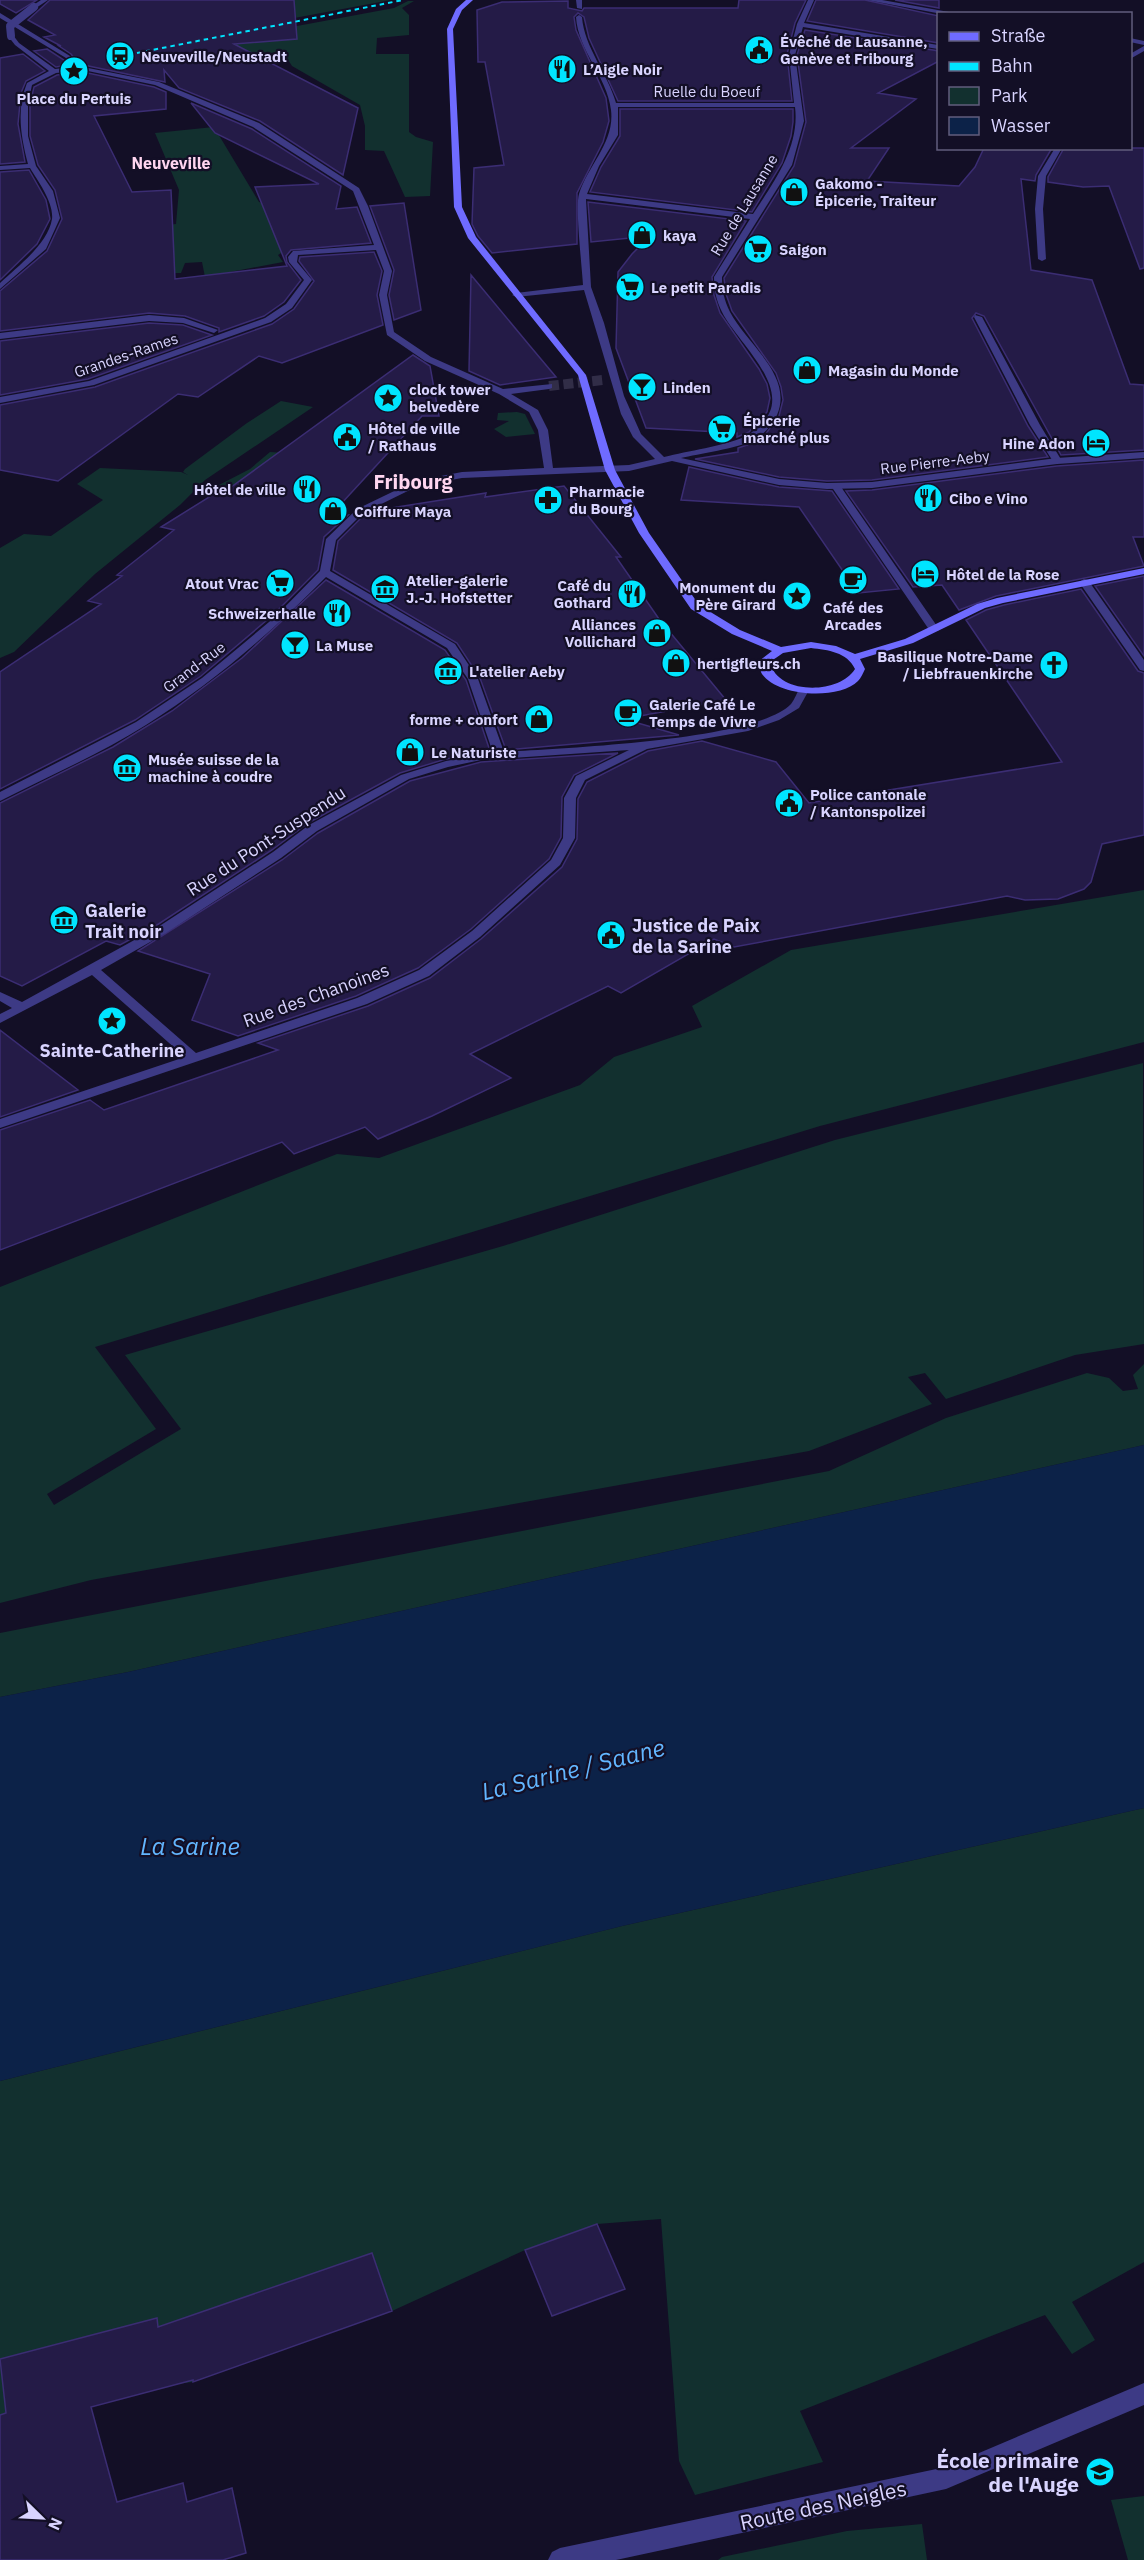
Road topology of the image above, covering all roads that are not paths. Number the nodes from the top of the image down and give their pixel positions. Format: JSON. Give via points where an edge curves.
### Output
{"nodes":[{"id":1,"x":45,"y":0,"type":"edge"},
{"id":2,"x":470,"y":0,"type":"edge"},
{"id":3,"x":579,"y":0,"type":"edge"},
{"id":4,"x":805,"y":0,"type":"edge"},
{"id":5,"x":811,"y":0,"type":"edge"},
{"id":6,"x":870,"y":0,"type":"edge"},
{"id":7,"x":580,"y":8,"type":"dead end"},
{"id":8,"x":945,"y":12,"type":"edge"},
{"id":9,"x":0,"y":16,"type":"edge"},
{"id":10,"x":579,"y":17,"type":"dead end"},
{"id":11,"x":801,"y":24,"type":"junction"},
{"id":12,"x":937,"y":47,"type":"edge"},
{"id":13,"x":76,"y":68,"type":"junction"},
{"id":14,"x":54,"y":70,"type":"junction"},
{"id":15,"x":614,"y":105,"type":"junction"},
{"id":16,"x":799,"y":105,"type":"junction"},
{"id":17,"x":1058,"y":150,"type":"edge"},
{"id":18,"x":32,"y":166,"type":"junction"},
{"id":19,"x":0,"y":168,"type":"edge"},
{"id":20,"x":582,"y":196,"type":"junction"},
{"id":21,"x":755,"y":217,"type":"junction"},
{"id":22,"x":378,"y":247,"type":"junction"},
{"id":23,"x":1042,"y":260,"type":"dead end"},
{"id":24,"x":0,"y":287,"type":"edge"},
{"id":25,"x":587,"y":287,"type":"junction"},
{"id":26,"x":516,"y":295,"type":"junction"},
{"id":27,"x":978,"y":318,"type":"dead end"},
{"id":28,"x":214,"y":330,"type":"dead end"},
{"id":29,"x":0,"y":336,"type":"edge"},
{"id":30,"x":615,"y":379,"type":"junction"},
{"id":31,"x":603,"y":380,"type":"tunnel mouth"},
{"id":32,"x":549,"y":386,"type":"tunnel mouth"},
{"id":33,"x":502,"y":392,"type":"junction"},
{"id":34,"x":0,"y":400,"type":"edge"},
{"id":35,"x":1144,"y":456,"type":"edge"},
{"id":36,"x":666,"y":460,"type":"junction"},
{"id":37,"x":1057,"y":461,"type":"junction"},
{"id":38,"x":610,"y":470,"type":"junction"},
{"id":39,"x":549,"y":471,"type":"junction"},
{"id":40,"x":836,"y":486,"type":"junction"},
{"id":41,"x":1144,"y":571,"type":"edge"},
{"id":42,"x":325,"y":572,"type":"junction"},
{"id":43,"x":1084,"y":582,"type":"junction"},
{"id":44,"x":934,"y":630,"type":"junction"},
{"id":45,"x":780,"y":650,"type":"junction"},
{"id":46,"x":853,"y":657,"type":"junction"},
{"id":47,"x":1144,"y":668,"type":"edge"},
{"id":48,"x":804,"y":690,"type":"junction"},
{"id":49,"x":651,"y":745,"type":"junction"},
{"id":50,"x":499,"y":755,"type":"junction"},
{"id":51,"x":0,"y":797,"type":"edge"},
{"id":52,"x":93,"y":969,"type":"junction"},
{"id":53,"x":0,"y":996,"type":"edge"},
{"id":54,"x":21,"y":1007,"type":"junction"},
{"id":55,"x":0,"y":1019,"type":"edge"},
{"id":56,"x":194,"y":1057,"type":"junction"},
{"id":57,"x":0,"y":1124,"type":"edge"},
{"id":58,"x":1144,"y":2394,"type":"edge"},
{"id":59,"x":640,"y":2552,"type":"edge"},
{"id":60,"x":560,"y":2560,"type":"edge"}],
"edges":[{"from":1,"to":14,"type":"street","bridge":true,"via":[[10,26],[11,36]]},
{"from":2,"to":26,"type":"main road","via":[[459,9],[450,29],[458,207],[471,238]]},
{"from":3,"to":7,"type":"street"},
{"from":4,"to":5,"type":"street"},
{"from":5,"to":11,"type":"street","name":"Rue de Lausanne"},
{"from":6,"to":8,"type":"street"},
{"from":9,"to":13,"type":"street","via":[[68,57]]},
{"from":10,"to":15,"type":"street","via":[[580,31]]},
{"from":11,"to":12,"type":"street"},
{"from":11,"to":16,"type":"street","name":"Rue de Lausanne","via":[[792,55]]},
{"from":13,"to":14,"type":"street"},
{"from":13,"to":22,"type":"street","via":[[158,83],[256,125],[356,190]]},
{"from":14,"to":18,"type":"street","via":[[29,84],[24,105],[24,136]]},
{"from":15,"to":16,"type":"street","name":"Ruelle du Boeuf"},
{"from":15,"to":20,"type":"street","via":[[614,135]]},
{"from":16,"to":21,"type":"street","name":"Rue de Lausanne","via":[[800,121],[788,165]]},
{"from":17,"to":23,"type":"street","via":[[1042,176]]},
{"from":18,"to":19,"type":"street"},
{"from":18,"to":24,"type":"street","via":[[49,191],[56,218],[43,247]]},
{"from":20,"to":21,"type":"street"},
{"from":20,"to":25,"type":"street"},
{"from":21,"to":36,"type":"street","name":"Rue de Lausanne","via":[[718,277],[719,296],[731,321],[775,380],[775,408],[769,421],[749,439]]},
{"from":22,"to":33,"type":"street","via":[[388,271],[383,295],[390,333],[428,359]]},
{"from":22,"to":34,"type":"street","name":"Grandes-Rames","via":[[296,253],[293,262],[307,277],[305,284],[290,306],[268,320],[91,384]]},
{"from":25,"to":26,"type":"street"},
{"from":25,"to":30,"type":"street","via":[[598,311]]},
{"from":26,"to":38,"type":"main road","via":[[582,375]]},
{"from":27,"to":37,"type":"street"},
{"from":28,"to":29,"type":"street","via":[[149,318]]},
{"from":30,"to":31,"type":"street"},
{"from":30,"to":36,"type":"street","via":[[635,433]]},
{"from":32,"to":33,"type":"street"},
{"from":33,"to":39,"type":"street","via":[[532,410],[543,430]]},
{"from":35,"to":37,"type":"street","name":"Rue Pierre-Aeby"},
{"from":36,"to":38,"type":"street","name":"Rue de Lausanne"},
{"from":36,"to":40,"type":"street","name":"Rue Pierre-Aeby","via":[[688,461],[779,482]]},
{"from":37,"to":40,"type":"street","name":"Rue Pierre-Aeby","via":[[928,479]]},
{"from":38,"to":39,"type":"street","name":"Rue de Lausanne"},
{"from":38,"to":45,"type":"main road","via":[[644,533],[694,607],[736,632]]},
{"from":39,"to":42,"type":"street","name":"Rue de Lausanne","via":[[462,475],[415,484],[360,512],[331,539]]},
{"from":40,"to":44,"type":"street"},
{"from":41,"to":43,"type":"main road"},
{"from":42,"to":50,"type":"street","via":[[451,646],[473,678]]},
{"from":42,"to":51,"type":"street","name":"Grand-Rue","via":[[279,619],[206,680],[140,724]]},
{"from":43,"to":44,"type":"main road","via":[[981,606]]},
{"from":43,"to":47,"type":"street"},
{"from":44,"to":46,"type":"main road"},
{"from":45,"to":46,"type":"main road","via":[[810,645]]},
{"from":45,"to":48,"type":"main road","via":[[764,661],[767,676]]},
{"from":46,"to":48,"type":"main road","via":[[860,669],[852,681],[831,689]]},
{"from":48,"to":49,"type":"street","via":[[795,706],[748,728]]},
{"from":49,"to":50,"type":"street","name":"Rue du Pont-Suspendu"},
{"from":49,"to":56,"type":"street","name":"Rue des Chanoines","via":[[580,778],[570,798],[569,838],[556,862],[476,934],[424,973],[362,1001]]},
{"from":50,"to":52,"type":"street","name":"Rue du Pont-Suspendu","via":[[446,764],[405,777],[313,828],[162,930]]},
{"from":52,"to":54,"type":"street","name":"Rue du Pont-Suspendu"},
{"from":52,"to":56,"type":"street"},
{"from":53,"to":54,"type":"street"},
{"from":54,"to":55,"type":"street","name":"Rue du Pont-Suspendu"},
{"from":56,"to":57,"type":"street","name":"Rue des Chanoines"},
{"from":58,"to":59,"type":"street","name":"Route des Neigles","via":[[946,2478]]},
{"from":59,"to":60,"type":"street","name":"Route des Neigles"}]}
